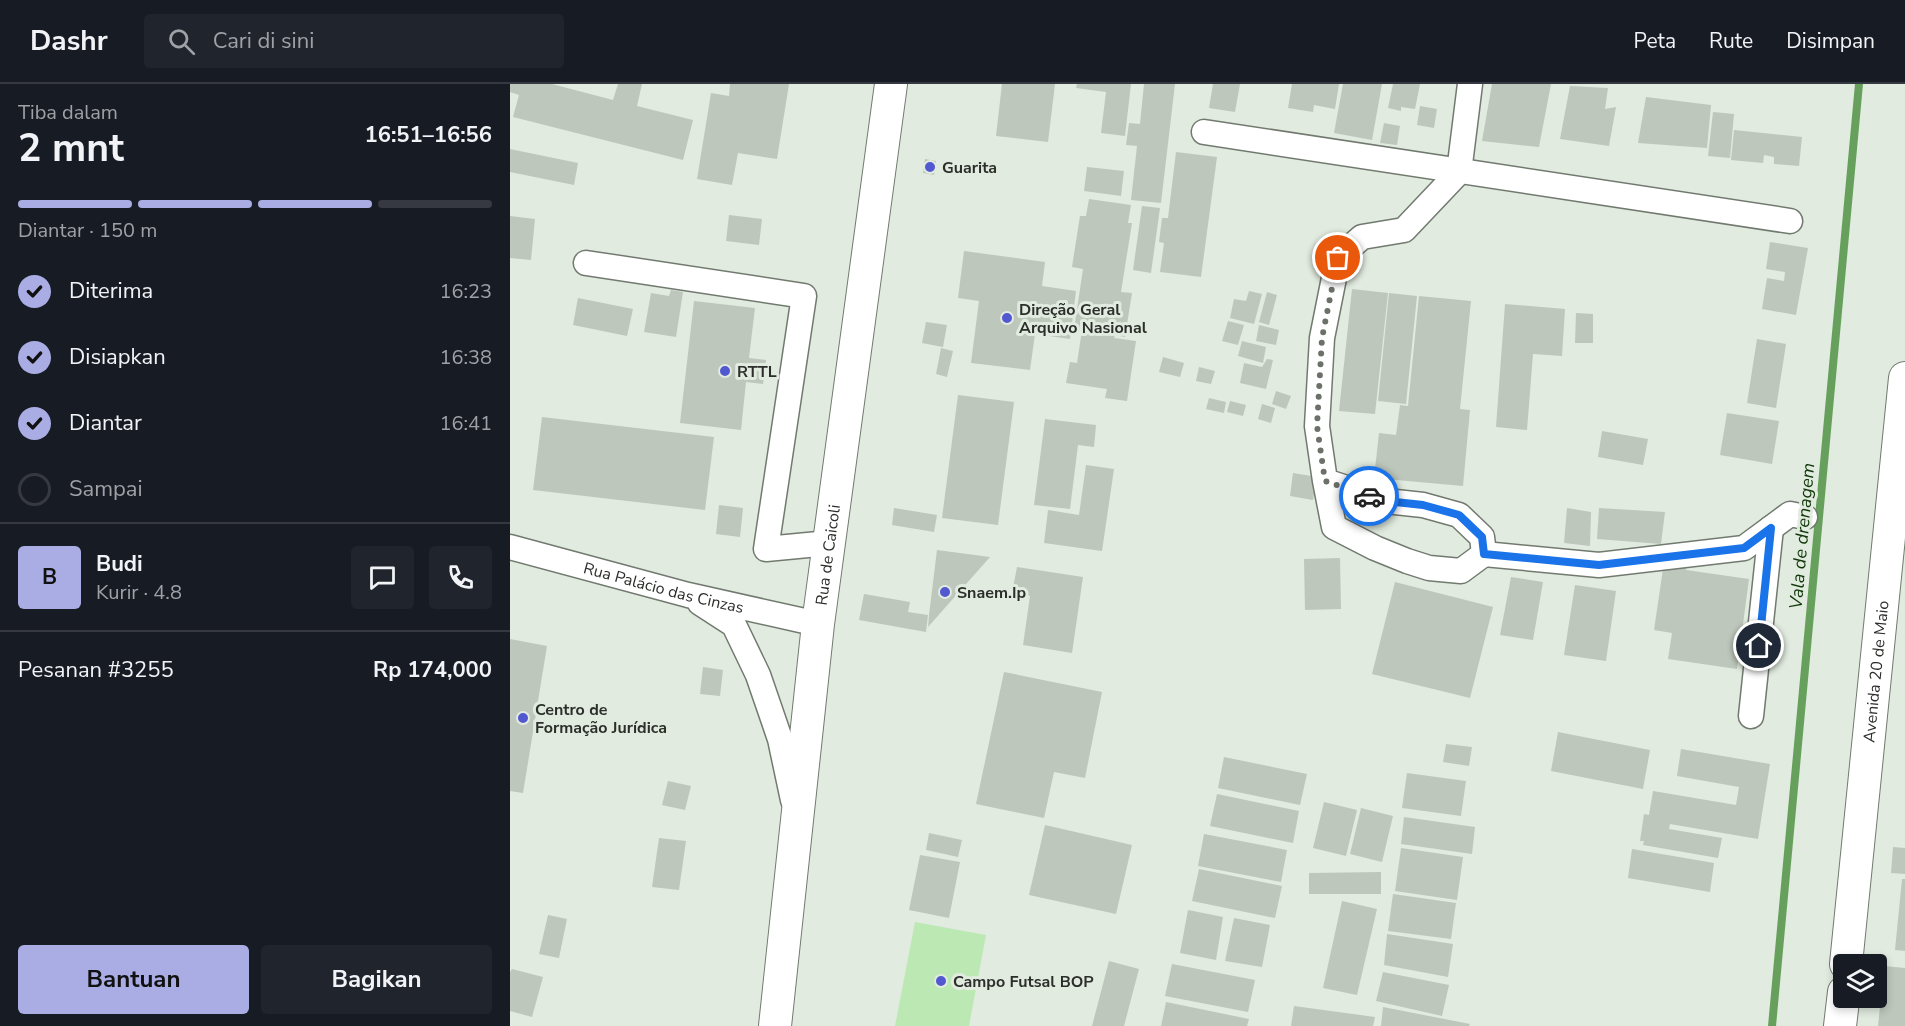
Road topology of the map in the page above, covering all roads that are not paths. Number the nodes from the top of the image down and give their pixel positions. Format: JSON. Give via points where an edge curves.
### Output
{"nodes":[{"id":1,"x":891,"y":84,"type":"edge"},
{"id":2,"x":1470,"y":84,"type":"edge"},
{"id":3,"x":1204,"y":132,"type":"dead end"},
{"id":4,"x":1459,"y":172,"type":"junction"},
{"id":5,"x":1790,"y":221,"type":"dead end"},
{"id":6,"x":586,"y":263,"type":"dead end"},
{"id":7,"x":1905,"y":378,"type":"edge"},
{"id":8,"x":1325,"y":481,"type":"junction"},
{"id":9,"x":1805,"y":517,"type":"dead end"},
{"id":10,"x":1771,"y":528,"type":"junction"},
{"id":11,"x":829,"y":543,"type":"junction"},
{"id":12,"x":510,"y":547,"type":"edge"},
{"id":13,"x":1484,"y":554,"type":"junction"},
{"id":14,"x":688,"y":595,"type":"junction"},
{"id":15,"x":818,"y":624,"type":"junction"},
{"id":16,"x":1751,"y":716,"type":"dead end"},
{"id":17,"x":796,"y":817,"type":"junction"},
{"id":18,"x":1847,"y":954,"type":"edge"},
{"id":19,"x":1842,"y":1008,"type":"edge"},
{"id":20,"x":775,"y":1026,"type":"edge"},
{"id":21,"x":1840,"y":1026,"type":"edge"}],
"edges":[{"from":1,"to":11,"type":"main road","name":"Rua de Caicoli"},
{"from":2,"to":4,"type":"street"},
{"from":3,"to":4,"type":"street"},
{"from":4,"to":5,"type":"street"},
{"from":4,"to":8,"type":"street","via":[[1404,230],[1362,237],[1338,258],[1322,338],[1317,426]]},
{"from":6,"to":11,"type":"street","via":[[804,296],[766,549]]},
{"from":7,"to":18,"type":"main road","name":"Avenida 20 de Maio"},
{"from":8,"to":13,"type":"street","via":[[1386,501],[1423,505],[1459,515],[1482,537]]},
{"from":8,"to":13,"type":"street","via":[[1334,527],[1375,548],[1429,568],[1461,571]]},
{"from":9,"to":10,"type":"street","via":[[1790,514]]},
{"from":10,"to":13,"type":"street","via":[[1744,548],[1599,565]]},
{"from":10,"to":16,"type":"street"},
{"from":11,"to":15,"type":"main road","name":"Rua de Caicoli"},
{"from":12,"to":14,"type":"street","name":"Rua Palácio das Cinzas"},
{"from":14,"to":15,"type":"street","name":"Rua Palácio das Cinzas"},
{"from":14,"to":17,"type":"street","via":[[734,625],[758,675],[780,739]]},
{"from":15,"to":17,"type":"main road","name":"Rua de Caicoli"},
{"from":17,"to":20,"type":"main road","name":"Rua de Caicoli"},
{"from":19,"to":21,"type":"main road"}]}
